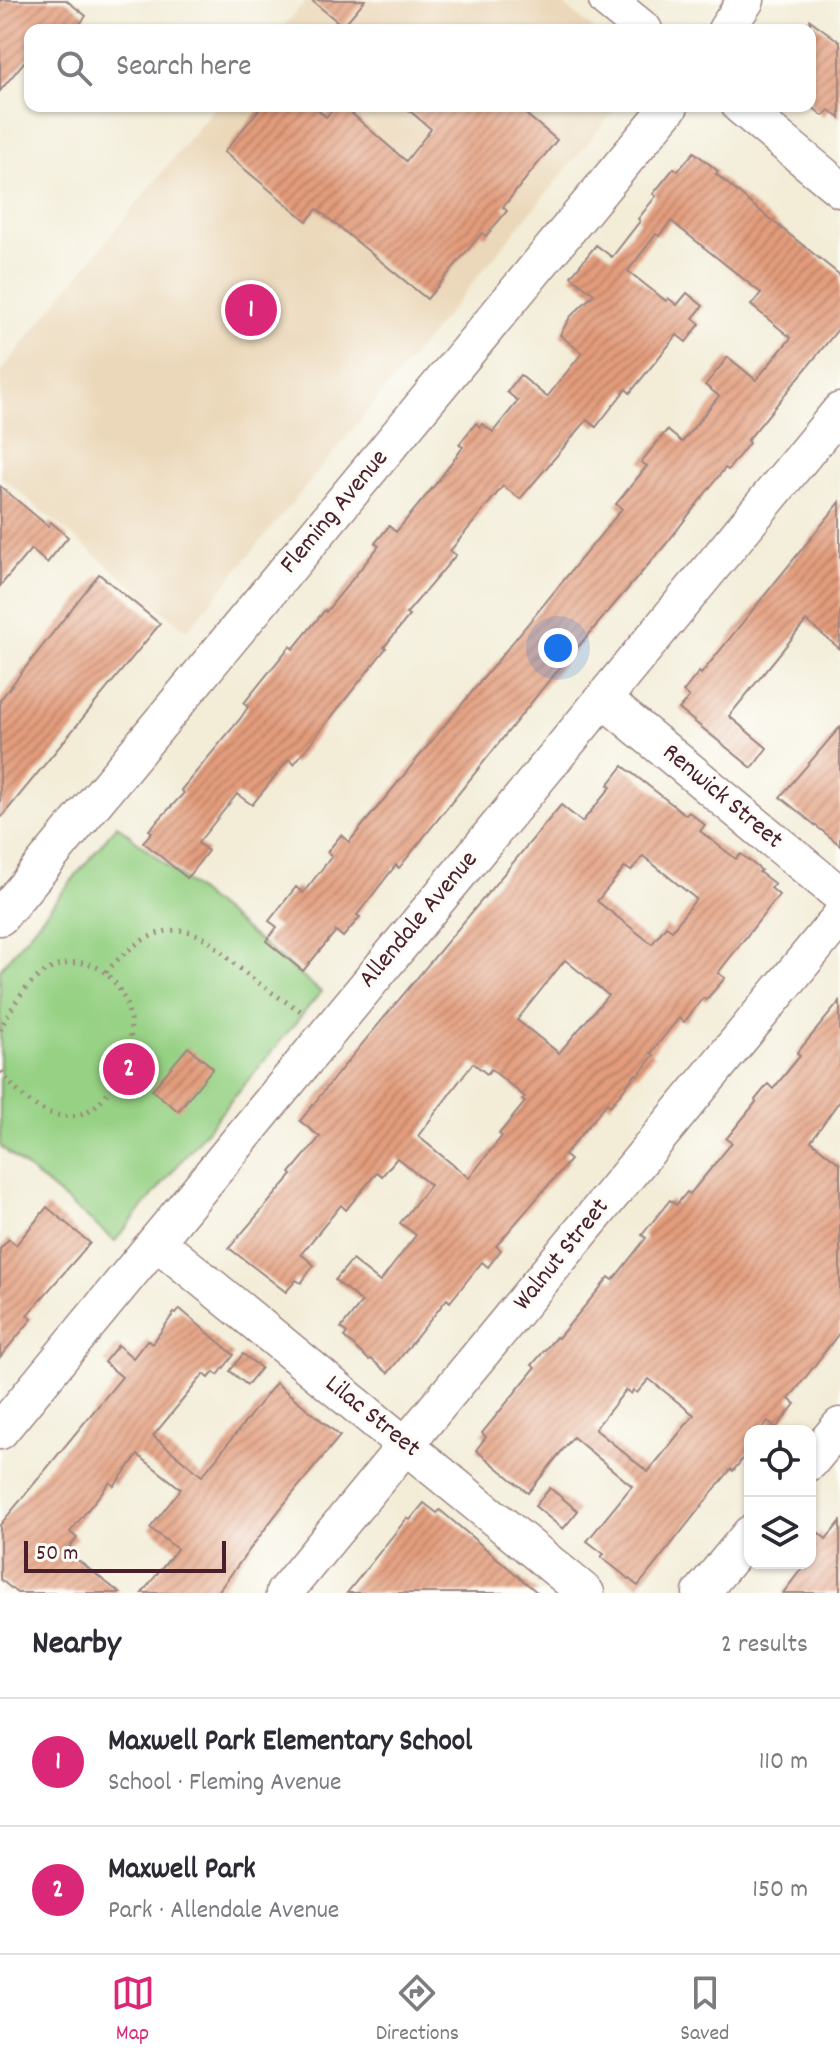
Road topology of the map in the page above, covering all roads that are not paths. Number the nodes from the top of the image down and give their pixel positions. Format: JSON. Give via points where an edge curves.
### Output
{"nodes":[{"id":1,"x":607,"y":0,"type":"edge"},
{"id":2,"x":746,"y":0,"type":"edge"},
{"id":3,"x":637,"y":24,"type":"edge"},
{"id":4,"x":730,"y":24,"type":"edge"},
{"id":5,"x":665,"y":112,"type":"edge"},
{"id":6,"x":747,"y":112,"type":"edge"},
{"id":7,"x":840,"y":189,"type":"edge"},
{"id":8,"x":840,"y":411,"type":"edge"},
{"id":9,"x":603,"y":699,"type":"junction"},
{"id":10,"x":840,"y":895,"type":"edge"},
{"id":11,"x":0,"y":917,"type":"edge"},
{"id":12,"x":840,"y":917,"type":"edge"},
{"id":13,"x":157,"y":1242,"type":"junction"},
{"id":14,"x":840,"y":1426,"type":"edge"},
{"id":15,"x":0,"y":1431,"type":"edge"},
{"id":16,"x":406,"y":1446,"type":"junction"},
{"id":17,"x":816,"y":1455,"type":"edge"},
{"id":18,"x":744,"y":1541,"type":"edge"},
{"id":19,"x":284,"y":1593,"type":"edge"},
{"id":20,"x":586,"y":1593,"type":"edge"},
{"id":21,"x":701,"y":1593,"type":"edge"}],
"edges":[{"from":1,"to":3,"type":"street"},
{"from":2,"to":4,"type":"street"},
{"from":5,"to":11,"type":"street","name":"Fleming Avenue"},
{"from":6,"to":7,"type":"street"},
{"from":8,"to":9,"type":"street","name":"Allendale Avenue"},
{"from":9,"to":10,"type":"street","name":"Renwick Street"},
{"from":9,"to":13,"type":"street","name":"Allendale Avenue"},
{"from":12,"to":16,"type":"street","name":"Walnut Street"},
{"from":13,"to":15,"type":"street","name":"Allendale Avenue"},
{"from":13,"to":16,"type":"street","name":"Lilac Street"},
{"from":14,"to":17,"type":"street"},
{"from":16,"to":19,"type":"street","name":"Walnut Street"},
{"from":16,"to":20,"type":"street","name":"Lilac Street"},
{"from":18,"to":21,"type":"street"}]}
